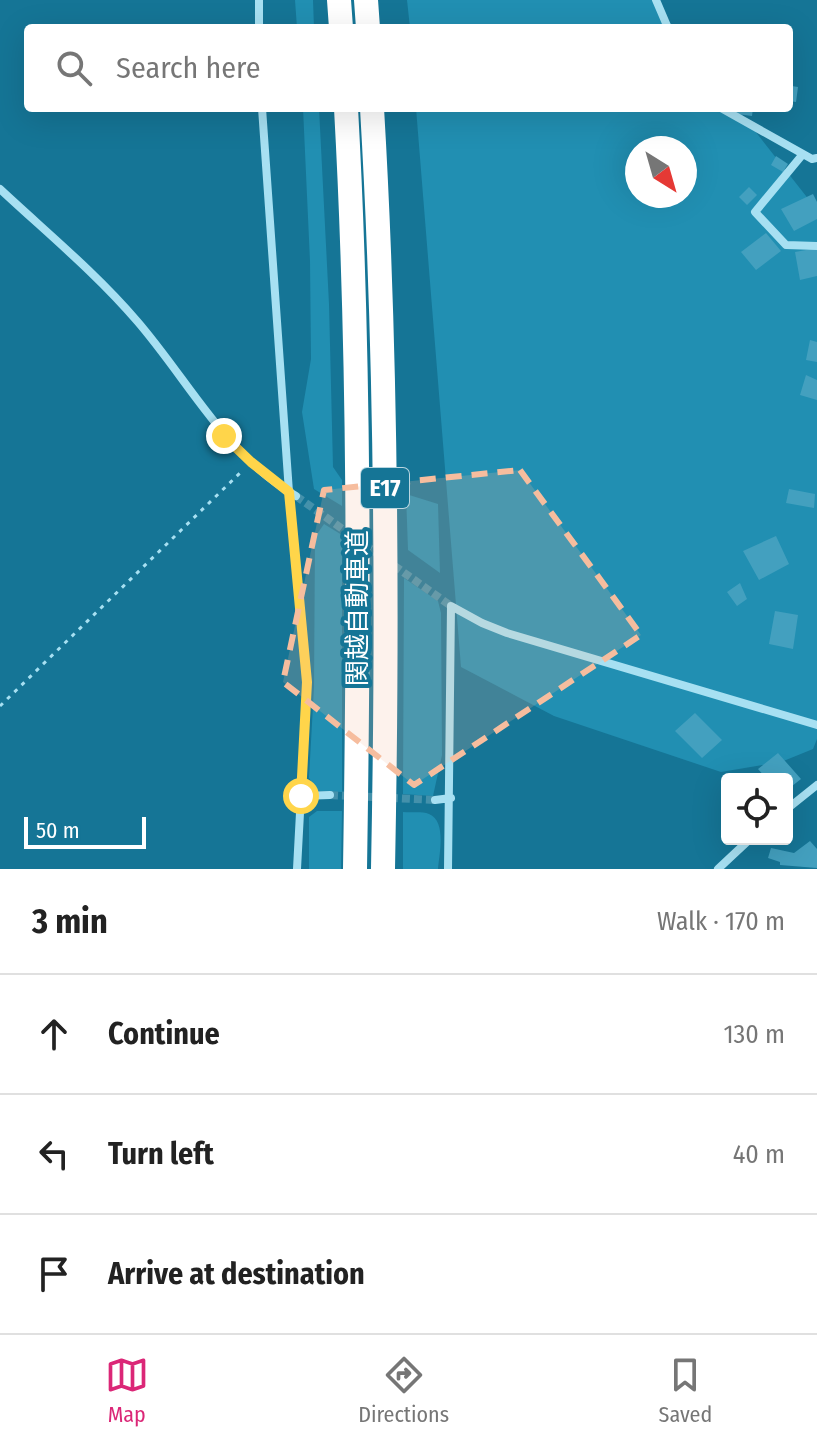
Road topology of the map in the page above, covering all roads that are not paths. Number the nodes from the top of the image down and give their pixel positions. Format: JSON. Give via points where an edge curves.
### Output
{"nodes":[{"id":1,"x":259,"y":0,"type":"edge"},
{"id":2,"x":339,"y":0,"type":"edge"},
{"id":3,"x":366,"y":0,"type":"edge"},
{"id":4,"x":656,"y":0,"type":"edge"},
{"id":5,"x":259,"y":24,"type":"edge"},
{"id":6,"x":341,"y":24,"type":"edge"},
{"id":7,"x":368,"y":24,"type":"edge"},
{"id":8,"x":666,"y":24,"type":"edge"},
{"id":9,"x":262,"y":112,"type":"edge"},
{"id":10,"x":346,"y":112,"type":"edge"},
{"id":11,"x":372,"y":112,"type":"edge"},
{"id":12,"x":728,"y":112,"type":"edge"},
{"id":13,"x":803,"y":154,"type":"junction"},
{"id":14,"x":817,"y":158,"type":"edge"},
{"id":15,"x":0,"y":189,"type":"edge"},
{"id":16,"x":817,"y":246,"type":"edge"},
{"id":17,"x":293,"y":494,"type":"junction"},
{"id":18,"x":817,"y":725,"type":"edge"},
{"id":19,"x":817,"y":785,"type":"edge"},
{"id":20,"x":330,"y":795,"type":"tunnel mouth"},
{"id":21,"x":301,"y":796,"type":"junction"},
{"id":22,"x":451,"y":798,"type":"junction"},
{"id":23,"x":435,"y":800,"type":"tunnel mouth"},
{"id":24,"x":793,"y":804,"type":"edge"},
{"id":25,"x":744,"y":845,"type":"edge"},
{"id":26,"x":297,"y":869,"type":"edge"},
{"id":27,"x":355,"y":869,"type":"edge"},
{"id":28,"x":383,"y":869,"type":"edge"},
{"id":29,"x":448,"y":869,"type":"edge"},
{"id":30,"x":718,"y":869,"type":"edge"}],
"edges":[{"from":1,"to":5,"type":"street"},
{"from":2,"to":6,"type":"highway"},
{"from":3,"to":7,"type":"highway"},
{"from":4,"to":8,"type":"street"},
{"from":9,"to":17,"type":"street"},
{"from":10,"to":27,"type":"highway","name":"関越自動車道","number":"E17","via":[[356,449]]},
{"from":11,"to":28,"type":"highway","name":"関越自動車道","number":"E17","via":[[384,402]]},
{"from":12,"to":13,"type":"street"},
{"from":13,"to":14,"type":"street"},
{"from":13,"to":16,"type":"street","via":[[755,212],[786,245]]},
{"from":15,"to":17,"type":"street","via":[[138,322],[224,436]]},
{"from":17,"to":21,"type":"street","via":[[307,682]]},
{"from":18,"to":22,"type":"street","via":[[507,633],[451,606]]},
{"from":19,"to":24,"type":"street"},
{"from":20,"to":21,"type":"street"},
{"from":21,"to":26,"type":"street"},
{"from":22,"to":23,"type":"street"},
{"from":22,"to":29,"type":"street"},
{"from":25,"to":30,"type":"street"}]}
